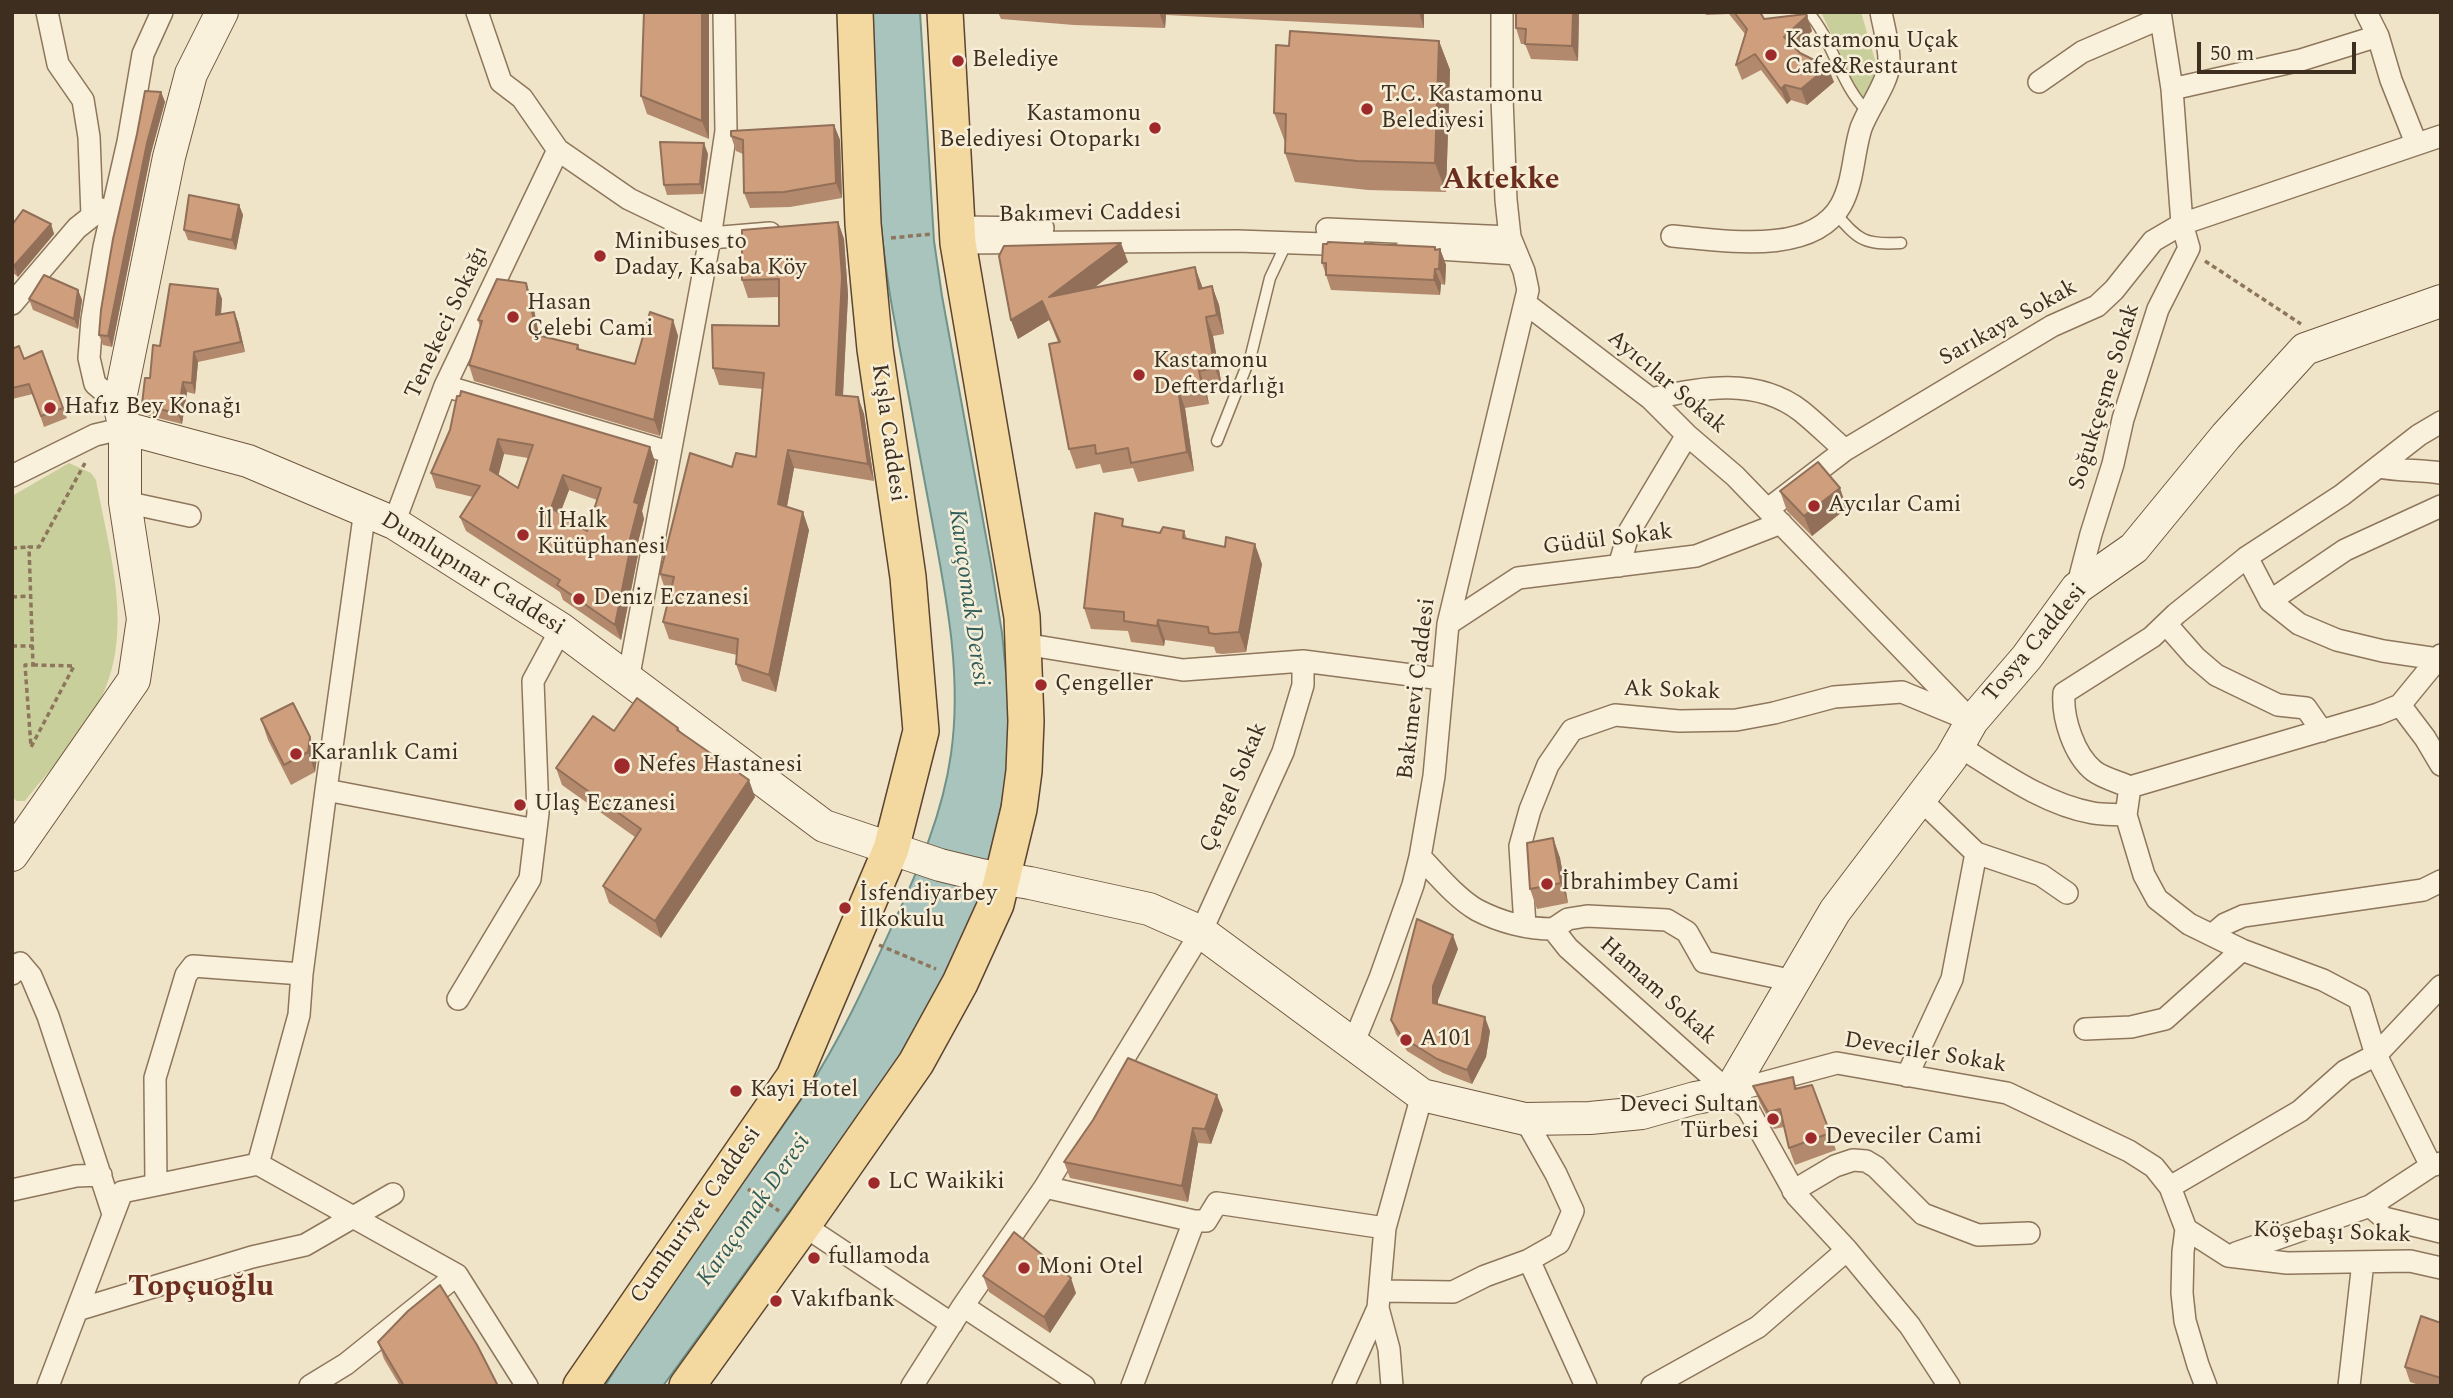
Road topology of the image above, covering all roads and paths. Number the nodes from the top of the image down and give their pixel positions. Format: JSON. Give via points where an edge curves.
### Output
{"nodes":[{"id":1,"x":47,"y":12,"type":"edge"},
{"id":2,"x":162,"y":12,"type":"edge"},
{"id":3,"x":222,"y":12,"type":"edge"},
{"id":4,"x":477,"y":12,"type":"edge"},
{"id":5,"x":724,"y":12,"type":"edge"},
{"id":6,"x":855,"y":12,"type":"edge"},
{"id":7,"x":945,"y":12,"type":"edge"},
{"id":8,"x":1503,"y":12,"type":"edge"},
{"id":9,"x":1808,"y":12,"type":"edge"},
{"id":10,"x":1881,"y":12,"type":"edge"},
{"id":11,"x":2366,"y":12,"type":"edge"},
{"id":12,"x":2160,"y":15,"type":"edge"},
{"id":13,"x":2378,"y":36,"type":"junction"},
{"id":14,"x":2039,"y":82,"type":"dead end"},
{"id":15,"x":2172,"y":89,"type":"junction"},
{"id":16,"x":1868,"y":112,"type":"junction"},
{"id":17,"x":2441,"y":136,"type":"edge"},
{"id":18,"x":2416,"y":143,"type":"junction"},
{"id":19,"x":558,"y":150,"type":"junction"},
{"id":20,"x":114,"y":199,"type":"junction"},
{"id":21,"x":1835,"y":213,"type":"junction"},
{"id":22,"x":92,"y":216,"type":"junction"},
{"id":23,"x":2182,"y":224,"type":"junction"},
{"id":24,"x":866,"y":229,"type":"junction"},
{"id":25,"x":793,"y":230,"type":"edge"},
{"id":26,"x":951,"y":235,"type":"junction"},
{"id":27,"x":1672,"y":236,"type":"dead end"},
{"id":28,"x":710,"y":238,"type":"junction"},
{"id":29,"x":1287,"y":242,"type":"junction"},
{"id":30,"x":1901,"y":243,"type":"dead end"},
{"id":31,"x":1514,"y":245,"type":"junction"},
{"id":32,"x":2189,"y":248,"type":"junction"},
{"id":33,"x":2441,"y":301,"type":"edge"},
{"id":34,"x":1525,"y":303,"type":"junction"},
{"id":35,"x":12,"y":304,"type":"edge"},
{"id":36,"x":2306,"y":328,"type":"dead end"},
{"id":37,"x":445,"y":386,"type":"junction"},
{"id":38,"x":1651,"y":398,"type":"junction"},
{"id":39,"x":122,"y":416,"type":"junction"},
{"id":40,"x":2441,"y":422,"type":"edge"},
{"id":41,"x":1687,"y":435,"type":"junction"},
{"id":42,"x":1217,"y":441,"type":"dead end"},
{"id":43,"x":1845,"y":450,"type":"junction"},
{"id":44,"x":670,"y":452,"type":"junction"},
{"id":45,"x":2378,"y":467,"type":"junction"},
{"id":46,"x":83,"y":468,"type":"dead end"},
{"id":47,"x":2441,"y":473,"type":"edge"},
{"id":48,"x":12,"y":476,"type":"edge"},
{"id":49,"x":125,"y":502,"type":"junction"},
{"id":50,"x":2441,"y":506,"type":"edge"},
{"id":51,"x":365,"y":510,"type":"junction"},
{"id":52,"x":190,"y":516,"type":"dead end"},
{"id":53,"x":1775,"y":516,"type":"junction"},
{"id":54,"x":394,"y":523,"type":"junction"},
{"id":55,"x":29,"y":547,"type":"junction"},
{"id":56,"x":12,"y":548,"type":"edge"},
{"id":57,"x":2248,"y":557,"type":"junction"},
{"id":58,"x":1619,"y":566,"type":"junction"},
{"id":59,"x":2077,"y":588,"type":"junction"},
{"id":60,"x":31,"y":596,"type":"junction"},
{"id":61,"x":12,"y":597,"type":"edge"},
{"id":62,"x":2270,"y":601,"type":"junction"},
{"id":63,"x":1448,"y":624,"type":"junction"},
{"id":64,"x":2166,"y":624,"type":"junction"},
{"id":65,"x":561,"y":629,"type":"junction"},
{"id":66,"x":1024,"y":644,"type":"junction"},
{"id":67,"x":12,"y":646,"type":"edge"},
{"id":68,"x":33,"y":646,"type":"junction"},
{"id":69,"x":2439,"y":657,"type":"edge"},
{"id":70,"x":1303,"y":662,"type":"junction"},
{"id":71,"x":33,"y":666,"type":"junction"},
{"id":72,"x":1442,"y":679,"type":"junction"},
{"id":73,"x":628,"y":680,"type":"junction"},
{"id":74,"x":2400,"y":705,"type":"junction"},
{"id":75,"x":2322,"y":731,"type":"junction"},
{"id":76,"x":1964,"y":733,"type":"junction"},
{"id":77,"x":2441,"y":765,"type":"edge"},
{"id":78,"x":2130,"y":787,"type":"junction"},
{"id":79,"x":326,"y":790,"type":"junction"},
{"id":80,"x":1920,"y":799,"type":"junction"},
{"id":81,"x":2126,"y":815,"type":"junction"},
{"id":82,"x":536,"y":831,"type":"junction"},
{"id":83,"x":18,"y":839,"type":"edge"},
{"id":84,"x":891,"y":849,"type":"junction"},
{"id":85,"x":1976,"y":853,"type":"junction"},
{"id":86,"x":1420,"y":857,"type":"junction"},
{"id":87,"x":1004,"y":879,"type":"junction"},
{"id":88,"x":2441,"y":881,"type":"edge"},
{"id":89,"x":2067,"y":893,"type":"dead end"},
{"id":90,"x":1525,"y":926,"type":"junction"},
{"id":91,"x":1553,"y":929,"type":"junction"},
{"id":92,"x":1201,"y":932,"type":"junction"},
{"id":93,"x":2212,"y":935,"type":"junction"},
{"id":94,"x":879,"y":945,"type":"dead end"},
{"id":95,"x":2242,"y":950,"type":"junction"},
{"id":96,"x":939,"y":970,"type":"dead end"},
{"id":97,"x":12,"y":974,"type":"edge"},
{"id":98,"x":302,"y":974,"type":"junction"},
{"id":99,"x":1794,"y":981,"type":"junction"},
{"id":100,"x":2441,"y":986,"type":"edge"},
{"id":101,"x":458,"y":999,"type":"dead end"},
{"id":102,"x":2085,"y":1029,"type":"dead end"},
{"id":103,"x":1353,"y":1044,"type":"junction"},
{"id":104,"x":2376,"y":1055,"type":"junction"},
{"id":105,"x":1907,"y":1076,"type":"junction"},
{"id":106,"x":1729,"y":1092,"type":"junction"},
{"id":107,"x":1422,"y":1095,"type":"junction"},
{"id":108,"x":1525,"y":1119,"type":"junction"},
{"id":109,"x":258,"y":1164,"type":"junction"},
{"id":110,"x":2436,"y":1164,"type":"edge"},
{"id":111,"x":101,"y":1175,"type":"junction"},
{"id":112,"x":156,"y":1185,"type":"junction"},
{"id":113,"x":746,"y":1187,"type":"dead end"},
{"id":114,"x":1045,"y":1187,"type":"junction"},
{"id":115,"x":2170,"y":1187,"type":"junction"},
{"id":116,"x":12,"y":1190,"type":"edge"},
{"id":117,"x":1793,"y":1191,"type":"junction"},
{"id":118,"x":393,"y":1194,"type":"dead end"},
{"id":119,"x":2370,"y":1206,"type":"junction"},
{"id":120,"x":113,"y":1214,"type":"junction"},
{"id":121,"x":352,"y":1216,"type":"junction"},
{"id":122,"x":1194,"y":1221,"type":"junction"},
{"id":123,"x":796,"y":1222,"type":"junction"},
{"id":124,"x":1385,"y":1228,"type":"junction"},
{"id":125,"x":2186,"y":1229,"type":"junction"},
{"id":126,"x":2441,"y":1232,"type":"edge"},
{"id":127,"x":2029,"y":1233,"type":"dead end"},
{"id":128,"x":1847,"y":1250,"type":"junction"},
{"id":129,"x":2228,"y":1256,"type":"junction"},
{"id":130,"x":1529,"y":1260,"type":"junction"},
{"id":131,"x":2363,"y":1262,"type":"junction"},
{"id":132,"x":2441,"y":1269,"type":"edge"},
{"id":133,"x":457,"y":1275,"type":"junction"},
{"id":134,"x":1379,"y":1299,"type":"junction"},
{"id":135,"x":77,"y":1310,"type":"junction"},
{"id":136,"x":958,"y":1315,"type":"junction"},
{"id":137,"x":1944,"y":1384,"type":"edge"},
{"id":138,"x":1653,"y":1385,"type":"edge"},
{"id":139,"x":48,"y":1386,"type":"edge"},
{"id":140,"x":310,"y":1386,"type":"edge"},
{"id":141,"x":527,"y":1386,"type":"edge"},
{"id":142,"x":581,"y":1386,"type":"edge"},
{"id":143,"x":687,"y":1386,"type":"edge"},
{"id":144,"x":912,"y":1386,"type":"edge"},
{"id":145,"x":1084,"y":1386,"type":"edge"},
{"id":146,"x":1132,"y":1386,"type":"edge"},
{"id":147,"x":1343,"y":1386,"type":"edge"},
{"id":148,"x":1392,"y":1386,"type":"edge"},
{"id":149,"x":1586,"y":1386,"type":"edge"},
{"id":150,"x":2206,"y":1386,"type":"edge"},
{"id":151,"x":2349,"y":1386,"type":"edge"}],
"edges":[{"from":1,"to":22,"type":"street","via":[[58,64],[83,100]]},
{"from":2,"to":20,"type":"street","via":[[143,54]]},
{"from":3,"to":39,"type":"main road","via":[[191,74],[169,157]]},
{"from":4,"to":19,"type":"street","via":[[501,82],[522,98]]},
{"from":5,"to":28,"type":"street","via":[[726,131]]},
{"from":6,"to":24,"type":"main road","name":"Kışla Caddesi"},
{"from":7,"to":26,"type":"main road"},
{"from":8,"to":31,"type":"street","name":"Bakımevi Caddesi","via":[[1506,200]]},
{"from":9,"to":16,"type":"lane"},
{"from":10,"to":16,"type":"street","via":[[1889,67]]},
{"from":11,"to":13,"type":"street"},
{"from":12,"to":14,"type":"street","via":[[2082,52]]},
{"from":12,"to":15,"type":"street"},
{"from":13,"to":15,"type":"street","via":[[2301,60]]},
{"from":13,"to":18,"type":"street"},
{"from":15,"to":23,"type":"street"},
{"from":16,"to":21,"type":"street","via":[[1849,185]]},
{"from":17,"to":18,"type":"street","name":"Sarıkaya Sokak"},
{"from":18,"to":23,"type":"street","name":"Sarıkaya Sokak"},
{"from":19,"to":28,"type":"street","via":[[629,199]]},
{"from":19,"to":37,"type":"street","name":"Tenekeci Sokağı"},
{"from":20,"to":22,"type":"street"},
{"from":20,"to":39,"type":"street","via":[[89,358],[95,384]]},
{"from":21,"to":27,"type":"street","via":[[1827,222],[1785,240]]},
{"from":21,"to":30,"type":"lane","via":[[1856,237],[1878,244]]},
{"from":22,"to":35,"type":"street"},
{"from":23,"to":32,"type":"street"},
{"from":23,"to":43,"type":"street","name":"Sarıkaya Sokak","via":[[2153,241],[2097,306],[2052,326]]},
{"from":24,"to":26,"type":"path"},
{"from":24,"to":84,"type":"main road","name":"Kışla Caddesi","via":[[875,349],[908,577],[921,731]]},
{"from":25,"to":28,"type":"street"},
{"from":26,"to":29,"type":"street","name":"Bakımevi Caddesi"},
{"from":26,"to":31,"type":"street","via":[[1364,230]]},
{"from":26,"to":66,"type":"main road"},
{"from":28,"to":44,"type":"street"},
{"from":29,"to":31,"type":"street","name":"Bakımevi Caddesi","via":[[1501,251]]},
{"from":29,"to":42,"type":"lane","via":[[1270,278],[1251,355]]},
{"from":31,"to":34,"type":"street","name":"Bakımevi Caddesi","via":[[1528,290]]},
{"from":32,"to":36,"type":"path"},
{"from":32,"to":59,"type":"street","name":"Soğukçeşme Sokak","via":[[2158,309]]},
{"from":33,"to":59,"type":"main road","name":"Tosya Caddesi","via":[[2305,349],[2134,548]]},
{"from":34,"to":38,"type":"street","name":"Ayıcılar Sokak"},
{"from":34,"to":63,"type":"street","name":"Bakımevi Caddesi"},
{"from":37,"to":44,"type":"street"},
{"from":37,"to":54,"type":"street","name":"Tenekeci Sokağı"},
{"from":38,"to":41,"type":"street","name":"Ayıcılar Sokak"},
{"from":38,"to":43,"type":"street","via":[[1703,388],[1762,390],[1799,409]]},
{"from":39,"to":48,"type":"street","via":[[96,435]]},
{"from":39,"to":49,"type":"main road"},
{"from":39,"to":51,"type":"main road","name":"Dumlupınar Caddesi"},
{"from":40,"to":45,"type":"street"},
{"from":41,"to":53,"type":"street","name":"Ayıcılar Sokak"},
{"from":41,"to":58,"type":"street","via":[[1629,532]]},
{"from":43,"to":53,"type":"street"},
{"from":44,"to":73,"type":"street"},
{"from":45,"to":47,"type":"street"},
{"from":45,"to":57,"type":"street"},
{"from":46,"to":55,"type":"path","via":[[39,547]]},
{"from":49,"to":52,"type":"street"},
{"from":49,"to":83,"type":"main road","via":[[143,619],[134,680]]},
{"from":50,"to":62,"type":"street","via":[[2345,550]]},
{"from":51,"to":54,"type":"main road","name":"Dumlupınar Caddesi"},
{"from":51,"to":79,"type":"street"},
{"from":53,"to":58,"type":"street","name":"Güdül Sokak","via":[[1696,556]]},
{"from":53,"to":76,"type":"street","name":"Ayıcılar Sokak"},
{"from":54,"to":65,"type":"main road","name":"Dumlupınar Caddesi"},
{"from":55,"to":56,"type":"path"},
{"from":55,"to":60,"type":"path"},
{"from":57,"to":62,"type":"street"},
{"from":57,"to":64,"type":"street"},
{"from":58,"to":63,"type":"street","name":"Güdül Sokak","via":[[1518,578]]},
{"from":59,"to":76,"type":"main road","name":"Tosya Caddesi"},
{"from":60,"to":61,"type":"path"},
{"from":60,"to":68,"type":"path"},
{"from":62,"to":69,"type":"street","via":[[2299,624],[2337,640]]},
{"from":63,"to":72,"type":"street","name":"Bakımevi Caddesi"},
{"from":64,"to":75,"type":"street","via":[[2216,675],[2278,705],[2306,708]]},
{"from":64,"to":78,"type":"street","via":[[2064,694],[2063,705],[2082,759],[2095,772]]},
{"from":65,"to":73,"type":"main road","name":"Dumlupınar Caddesi"},
{"from":65,"to":82,"type":"street","via":[[533,681]]},
{"from":66,"to":70,"type":"street","via":[[1183,670]]},
{"from":66,"to":87,"type":"main road","via":[[1024,771]]},
{"from":67,"to":68,"type":"path"},
{"from":68,"to":71,"type":"path"},
{"from":69,"to":74,"type":"street"},
{"from":70,"to":72,"type":"street"},
{"from":70,"to":92,"type":"street","name":"Çengel Sokak","via":[[1303,685],[1283,752]]},
{"from":71,"to":71,"type":"path","via":[[25,666],[31,747],[74,666]]},
{"from":72,"to":86,"type":"street","name":"Bakımevi Caddesi","via":[[1434,776]]},
{"from":73,"to":84,"type":"main road","name":"Dumlupınar Caddesi","via":[[824,826]]},
{"from":74,"to":75,"type":"street"},
{"from":74,"to":77,"type":"street"},
{"from":75,"to":78,"type":"street"},
{"from":76,"to":80,"type":"main road","name":"Tosya Caddesi"},
{"from":76,"to":81,"type":"street","via":[[2022,786],[2094,814]]},
{"from":76,"to":90,"type":"street","name":"Ak Sokak","via":[[1902,692],[1834,697],[1736,720],[1615,715],[1572,730],[1548,765],[1520,846]]},
{"from":78,"to":81,"type":"street"},
{"from":79,"to":82,"type":"street"},
{"from":79,"to":98,"type":"street"},
{"from":80,"to":85,"type":"street"},
{"from":80,"to":99,"type":"main road","name":"Tosya Caddesi","via":[[1835,911]]},
{"from":81,"to":93,"type":"street","via":[[2144,876],[2157,900]]},
{"from":82,"to":101,"type":"street","via":[[530,879]]},
{"from":84,"to":87,"type":"main road","name":"Dumlupınar Caddesi"},
{"from":84,"to":142,"type":"main road","name":"Cumhuriyet Caddesi","via":[[793,1077]]},
{"from":85,"to":89,"type":"street","via":[[2041,875]]},
{"from":85,"to":105,"type":"street","via":[[1952,979]]},
{"from":86,"to":90,"type":"street","via":[[1476,909]]},
{"from":86,"to":103,"type":"street","name":"Bakımevi Caddesi"},
{"from":87,"to":92,"type":"main road","name":"Dumlupınar Caddesi","via":[[1149,909]]},
{"from":87,"to":123,"type":"main road","via":[[960,983],[916,1063]]},
{"from":88,"to":93,"type":"street","via":[[2423,890],[2243,916]]},
{"from":90,"to":91,"type":"street"},
{"from":91,"to":99,"type":"street","via":[[1568,919],[1587,916],[1667,920],[1688,932],[1704,962]]},
{"from":91,"to":106,"type":"street","name":"Hamam Sokak","via":[[1568,948]]},
{"from":92,"to":103,"type":"main road","name":"Dumlupınar Caddesi"},
{"from":92,"to":114,"type":"street","name":"Çengel Sokak"},
{"from":93,"to":95,"type":"street"},
{"from":94,"to":96,"type":"path"},
{"from":95,"to":102,"type":"street","via":[[2165,1019],[2131,1027]]},
{"from":95,"to":104,"type":"street","via":[[2323,980],[2359,999]]},
{"from":97,"to":111,"type":"street","via":[[20,963],[31,976]]},
{"from":98,"to":109,"type":"street","via":[[299,1015]]},
{"from":98,"to":112,"type":"street","via":[[193,966],[186,975],[155,1078]]},
{"from":99,"to":106,"type":"main road","name":"Tosya Caddesi"},
{"from":100,"to":104,"type":"street"},
{"from":103,"to":107,"type":"main road","name":"Dumlupınar Caddesi"},
{"from":104,"to":110,"type":"street"},
{"from":104,"to":115,"type":"street","via":[[2344,1070],[2300,1111]]},
{"from":105,"to":106,"type":"street","name":"Deveciler Sokak","via":[[1837,1063]]},
{"from":105,"to":115,"type":"street","name":"Deveciler Sokak","via":[[2007,1093],[2129,1150],[2154,1167]]},
{"from":106,"to":108,"type":"main road","via":[[1642,1113]]},
{"from":106,"to":117,"type":"street","name":"Hamam Sokak","via":[[1748,1109]]},
{"from":107,"to":108,"type":"main road"},
{"from":107,"to":124,"type":"street"},
{"from":108,"to":130,"type":"street","via":[[1573,1211],[1559,1243]]},
{"from":109,"to":112,"type":"street"},
{"from":109,"to":121,"type":"street"},
{"from":110,"to":119,"type":"street"},
{"from":111,"to":116,"type":"street"},
{"from":111,"to":120,"type":"street"},
{"from":112,"to":120,"type":"street","via":[[122,1192]]},
{"from":113,"to":123,"type":"path"},
{"from":114,"to":122,"type":"street"},
{"from":114,"to":136,"type":"street","name":"Çengel Sokak"},
{"from":115,"to":125,"type":"street","name":"Deveciler Sokak"},
{"from":117,"to":127,"type":"street","via":[[1835,1166],[1866,1161],[1923,1214],[1978,1235]]},
{"from":117,"to":128,"type":"street","name":"Hamam Sokak"},
{"from":118,"to":121,"type":"street"},
{"from":119,"to":126,"type":"street","via":[[2384,1217]]},
{"from":119,"to":129,"type":"street"},
{"from":120,"to":135,"type":"street"},
{"from":121,"to":133,"type":"street"},
{"from":121,"to":135,"type":"street","via":[[305,1245]]},
{"from":122,"to":124,"type":"street","via":[[1206,1221],[1217,1203]]},
{"from":122,"to":146,"type":"street"},
{"from":123,"to":136,"type":"street"},
{"from":123,"to":143,"type":"main road"},
{"from":124,"to":134,"type":"street"},
{"from":125,"to":129,"type":"street","name":"Köşebaşı Sokak"},
{"from":125,"to":150,"type":"street","via":[[2185,1321]]},
{"from":128,"to":137,"type":"street","name":"Hamam Sokak","via":[[1910,1326]]},
{"from":128,"to":138,"type":"street","via":[[1758,1327]]},
{"from":129,"to":131,"type":"street","name":"Köşebaşı Sokak","via":[[2287,1263]]},
{"from":130,"to":134,"type":"street","via":[[1453,1292]]},
{"from":130,"to":149,"type":"street"},
{"from":131,"to":132,"type":"street","name":"Köşebaşı Sokak","via":[[2410,1261]]},
{"from":131,"to":151,"type":"street"},
{"from":133,"to":140,"type":"street","via":[[346,1364]]},
{"from":133,"to":141,"type":"street"},
{"from":134,"to":147,"type":"street"},
{"from":134,"to":148,"type":"street"},
{"from":135,"to":139,"type":"street"},
{"from":136,"to":144,"type":"street","name":"Çengel Sokak"},
{"from":136,"to":145,"type":"street"}]}
